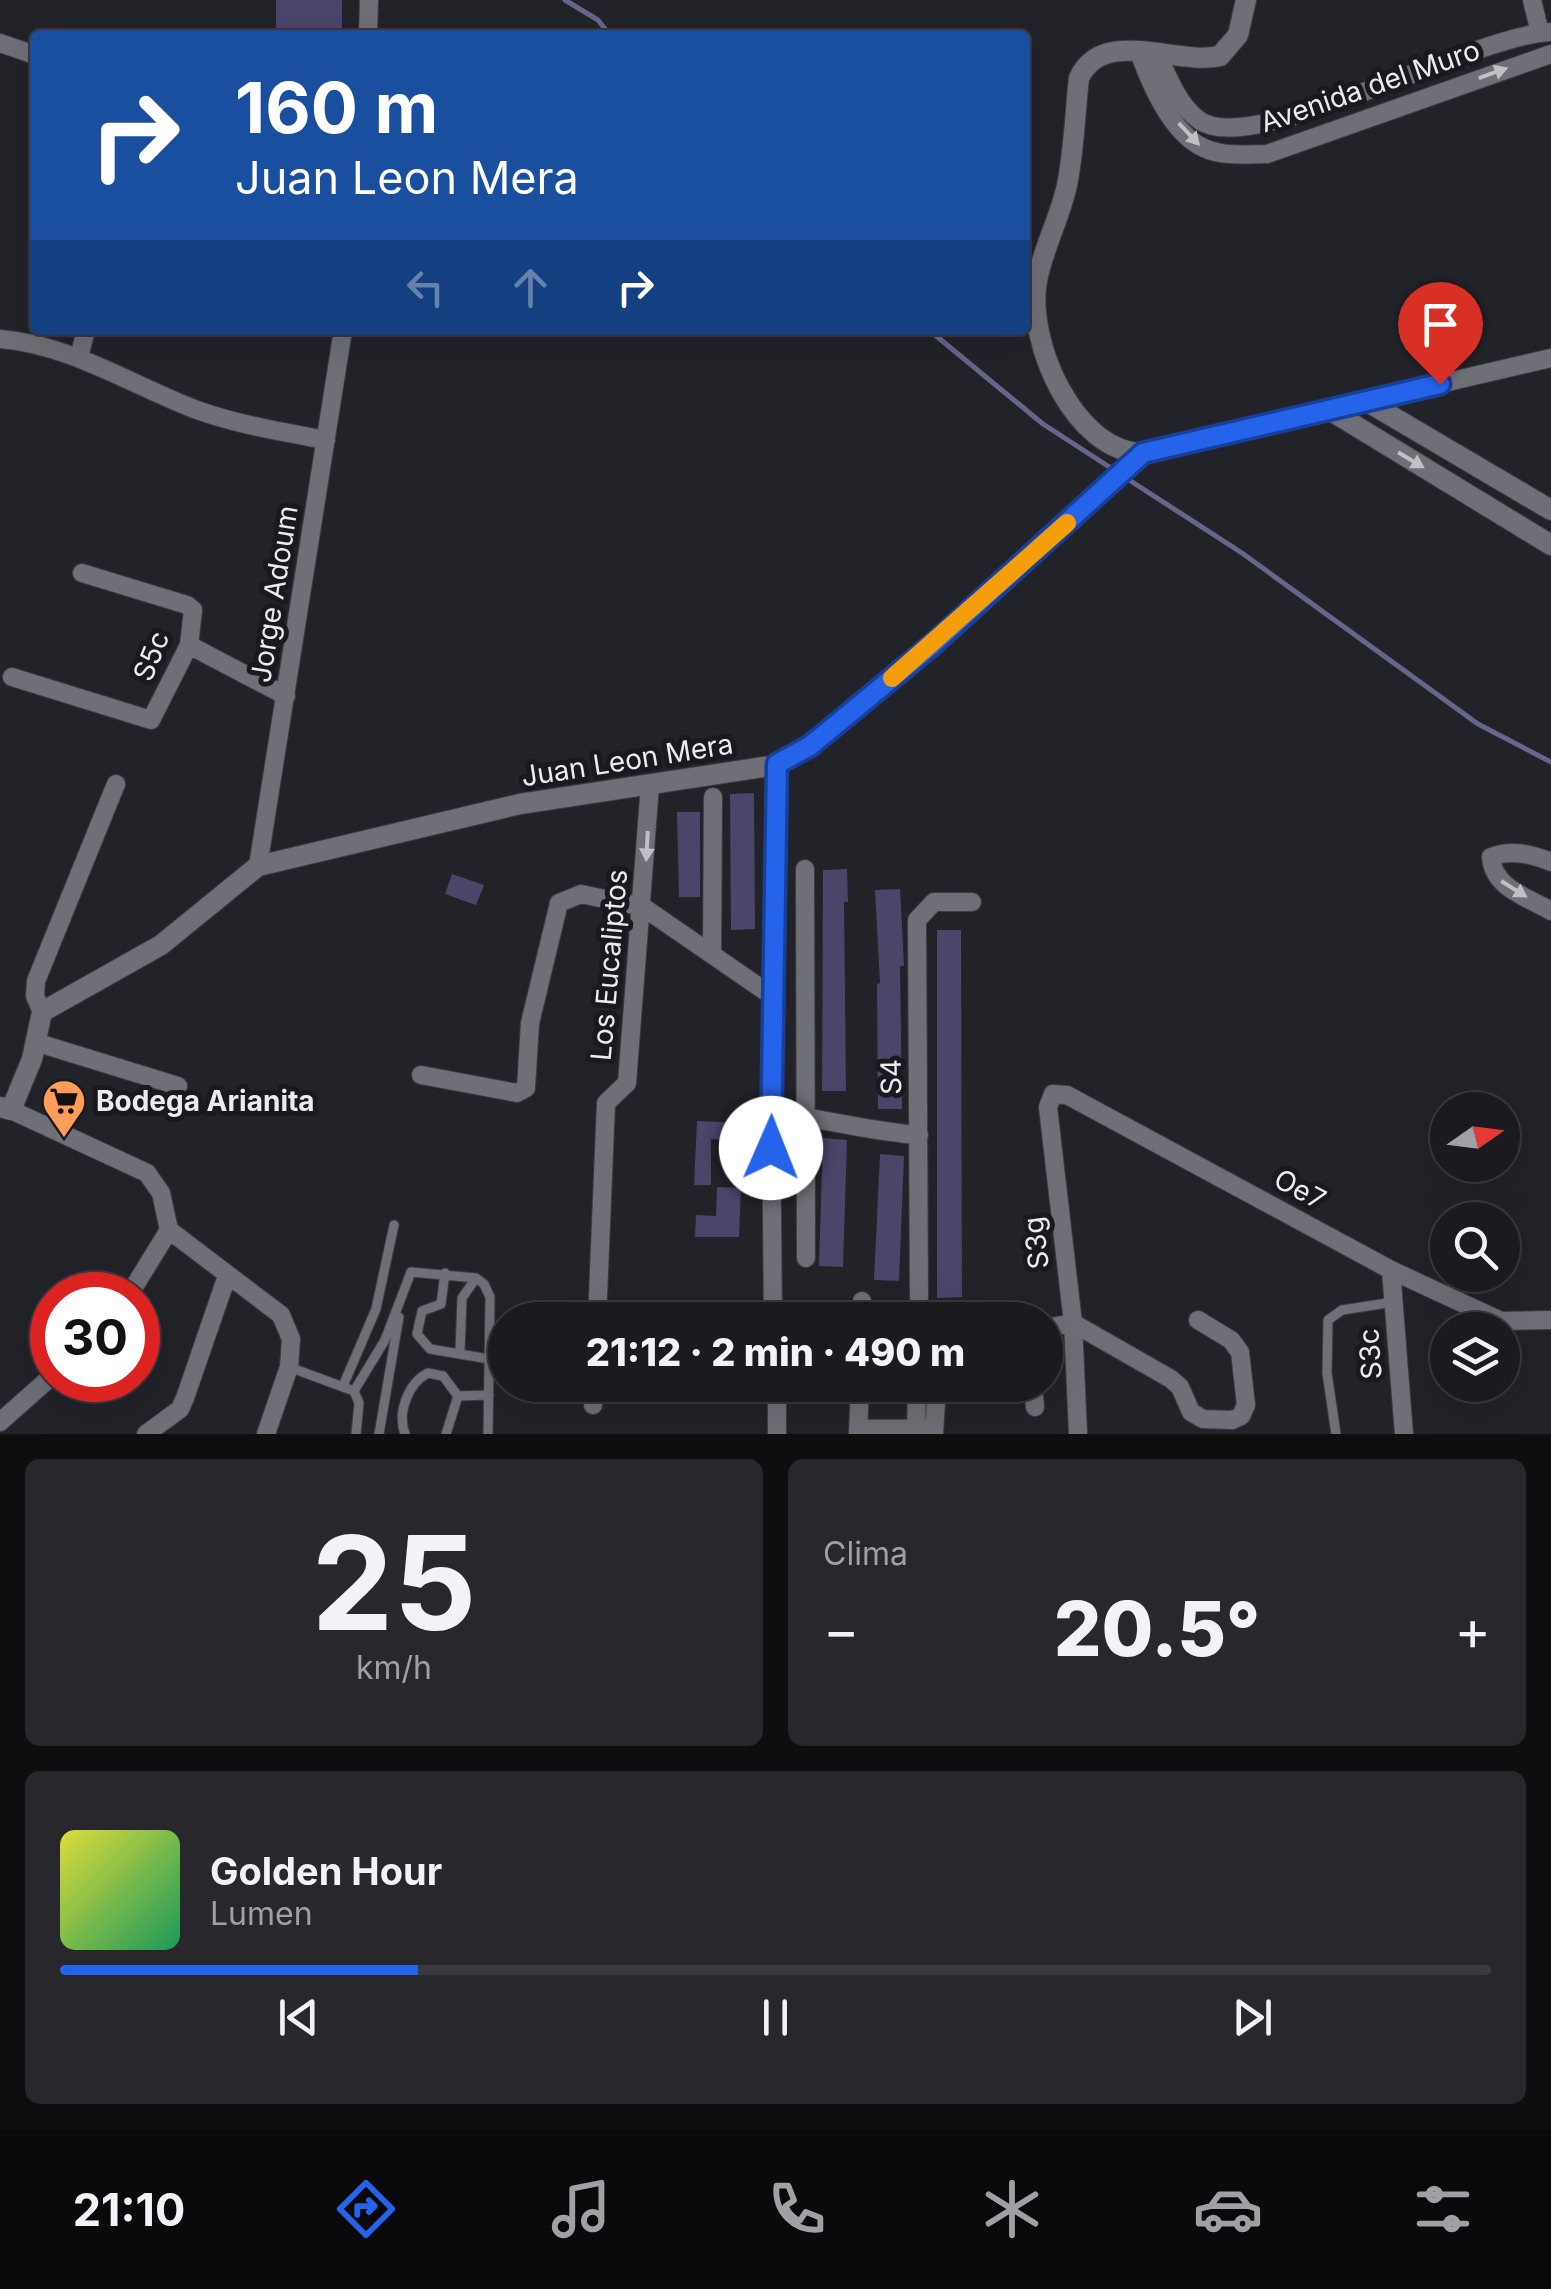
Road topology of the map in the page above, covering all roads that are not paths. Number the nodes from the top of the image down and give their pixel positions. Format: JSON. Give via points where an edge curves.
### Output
{"nodes":[{"id":1,"x":369,"y":0,"type":"edge"},
{"id":2,"x":1246,"y":0,"type":"edge"},
{"id":3,"x":1532,"y":0,"type":"edge"},
{"id":4,"x":368,"y":30,"type":"edge"},
{"id":5,"x":1546,"y":32,"type":"edge"},
{"id":6,"x":0,"y":43,"type":"edge"},
{"id":7,"x":1148,"y":53,"type":"junction"},
{"id":8,"x":30,"y":54,"type":"edge"},
{"id":9,"x":1551,"y":54,"type":"edge"},
{"id":10,"x":85,"y":335,"type":"edge"},
{"id":11,"x":342,"y":335,"type":"edge"},
{"id":12,"x":0,"y":340,"type":"edge"},
{"id":13,"x":79,"y":358,"type":"junction"},
{"id":14,"x":1551,"y":358,"type":"edge"},
{"id":15,"x":1366,"y":400,"type":"junction"},
{"id":16,"x":1328,"y":409,"type":"junction"},
{"id":17,"x":326,"y":440,"type":"junction"},
{"id":18,"x":1143,"y":453,"type":"junction"},
{"id":19,"x":1551,"y":510,"type":"edge"},
{"id":20,"x":1551,"y":545,"type":"edge"},
{"id":21,"x":82,"y":573,"type":"dead end"},
{"id":22,"x":189,"y":645,"type":"junction"},
{"id":23,"x":12,"y":677,"type":"dead end"},
{"id":24,"x":286,"y":696,"type":"junction"},
{"id":25,"x":777,"y":764,"type":"junction"},
{"id":26,"x":116,"y":784,"type":"dead end"},
{"id":27,"x":650,"y":785,"type":"junction"},
{"id":28,"x":713,"y":798,"type":"dead end"},
{"id":29,"x":1551,"y":862,"type":"edge"},
{"id":30,"x":258,"y":866,"type":"junction"},
{"id":31,"x":805,"y":869,"type":"dead end"},
{"id":32,"x":972,"y":902,"type":"dead end"},
{"id":33,"x":644,"y":907,"type":"junction"},
{"id":34,"x":1551,"y":911,"type":"edge"},
{"id":35,"x":712,"y":954,"type":"junction"},
{"id":36,"x":775,"y":998,"type":"junction"},
{"id":37,"x":42,"y":1012,"type":"junction"},
{"id":38,"x":35,"y":1042,"type":"junction"},
{"id":39,"x":421,"y":1075,"type":"dead end"},
{"id":40,"x":178,"y":1086,"type":"dead end"},
{"id":41,"x":1053,"y":1094,"type":"joint"},
{"id":42,"x":6,"y":1109,"type":"edge"},
{"id":43,"x":771,"y":1114,"type":"junction"},
{"id":44,"x":806,"y":1116,"type":"junction"},
{"id":45,"x":919,"y":1135,"type":"junction"},
{"id":46,"x":394,"y":1226,"type":"dead end"},
{"id":47,"x":169,"y":1230,"type":"junction"},
{"id":48,"x":806,"y":1258,"type":"dead end"},
{"id":49,"x":1391,"y":1270,"type":"junction"},
{"id":50,"x":143,"y":1272,"type":"edge"},
{"id":51,"x":445,"y":1273,"type":"junction"},
{"id":52,"x":228,"y":1276,"type":"junction"},
{"id":53,"x":476,"y":1278,"type":"junction"},
{"id":54,"x":919,"y":1297,"type":"dead end"},
{"id":55,"x":490,"y":1302,"type":"edge"},
{"id":56,"x":598,"y":1302,"type":"edge"},
{"id":57,"x":772,"y":1302,"type":"edge"},
{"id":58,"x":1394,"y":1302,"type":"junction"},
{"id":59,"x":401,"y":1304,"type":"junction"},
{"id":60,"x":440,"y":1304,"type":"junction"},
{"id":61,"x":460,"y":1310,"type":"junction"},
{"id":62,"x":1198,"y":1320,"type":"dead end"},
{"id":63,"x":1551,"y":1320,"type":"edge"},
{"id":64,"x":1074,"y":1323,"type":"junction"},
{"id":65,"x":1063,"y":1325,"type":"edge"},
{"id":66,"x":460,"y":1352,"type":"junction"},
{"id":67,"x":488,"y":1359,"type":"edge"},
{"id":68,"x":289,"y":1367,"type":"junction"},
{"id":69,"x":344,"y":1386,"type":"junction"},
{"id":70,"x":354,"y":1391,"type":"junction"},
{"id":71,"x":30,"y":1395,"type":"edge"},
{"id":72,"x":488,"y":1395,"type":"edge"},
{"id":73,"x":458,"y":1396,"type":"junction"},
{"id":74,"x":489,"y":1402,"type":"edge"},
{"id":75,"x":777,"y":1402,"type":"edge"},
{"id":76,"x":859,"y":1402,"type":"edge"},
{"id":77,"x":920,"y":1402,"type":"edge"},
{"id":78,"x":932,"y":1402,"type":"edge"},
{"id":79,"x":1034,"y":1402,"type":"edge"},
{"id":80,"x":1035,"y":1408,"type":"dead end"},
{"id":81,"x":382,"y":1419,"type":"junction"},
{"id":82,"x":0,"y":1422,"type":"edge"},
{"id":83,"x":400,"y":1422,"type":"junction"},
{"id":84,"x":925,"y":1431,"type":"edge"},
{"id":85,"x":858,"y":1432,"type":"edge"},
{"id":86,"x":146,"y":1434,"type":"edge"},
{"id":87,"x":266,"y":1434,"type":"edge"},
{"id":88,"x":356,"y":1434,"type":"edge"},
{"id":89,"x":379,"y":1434,"type":"edge"},
{"id":90,"x":404,"y":1434,"type":"edge"},
{"id":91,"x":446,"y":1434,"type":"edge"},
{"id":92,"x":488,"y":1434,"type":"edge"},
{"id":93,"x":777,"y":1434,"type":"edge"},
{"id":94,"x":1078,"y":1434,"type":"edge"},
{"id":95,"x":1336,"y":1434,"type":"edge"},
{"id":96,"x":1404,"y":1434,"type":"edge"}],
"edges":[{"from":1,"to":4,"type":"street"},
{"from":2,"to":7,"type":"street","via":[[1238,35],[1220,56]]},
{"from":3,"to":5,"type":"street"},
{"from":5,"to":7,"type":"street","via":[[1282,121],[1236,130],[1200,122]]},
{"from":6,"to":8,"type":"street"},
{"from":7,"to":9,"type":"street","name":"Avenida del Muro","one_way":true,"via":[[1158,95],[1184,132],[1200,147],[1236,154],[1266,154]]},
{"from":7,"to":18,"type":"street","via":[[1097,56],[1079,78],[1067,186],[1036,282],[1049,362],[1067,405],[1092,434]]},
{"from":10,"to":13,"type":"street"},
{"from":11,"to":17,"type":"street","name":"Jorge Adoum"},
{"from":12,"to":13,"type":"street"},
{"from":13,"to":17,"type":"street","via":[[194,409]]},
{"from":14,"to":15,"type":"street","name":"Juan Leon Mera"},
{"from":15,"to":16,"type":"street","name":"Juan Leon Mera"},
{"from":15,"to":19,"type":"street"},
{"from":16,"to":18,"type":"street","name":"Juan Leon Mera"},
{"from":16,"to":20,"type":"street","one_way":true},
{"from":17,"to":24,"type":"street","name":"Jorge Adoum"},
{"from":18,"to":25,"type":"street","name":"Juan Leon Mera","via":[[931,646],[810,746]]},
{"from":21,"to":22,"type":"street","name":"S5c","via":[[187,605],[193,610]]},
{"from":22,"to":23,"type":"street","name":"S5c","via":[[151,720]]},
{"from":22,"to":24,"type":"street"},
{"from":24,"to":30,"type":"street","name":"Jorge Adoum"},
{"from":25,"to":27,"type":"street","name":"Juan Leon Mera"},
{"from":25,"to":36,"type":"street"},
{"from":26,"to":37,"type":"street","via":[[36,980]]},
{"from":27,"to":30,"type":"street","name":"Juan Leon Mera","via":[[520,804]]},
{"from":27,"to":33,"type":"street","name":"Los Eucaliptos","one_way":true},
{"from":28,"to":35,"type":"street"},
{"from":29,"to":34,"type":"street","one_way":true,"via":[[1528,854],[1491,857],[1492,872],[1503,884]]},
{"from":30,"to":37,"type":"street","name":"Juan Leon Mera","via":[[161,945]]},
{"from":31,"to":44,"type":"street"},
{"from":32,"to":45,"type":"street","name":"S4","via":[[934,902],[916,920]]},
{"from":33,"to":35,"type":"street"},
{"from":33,"to":39,"type":"street","via":[[581,894],[559,903],[530,1023],[526,1088],[517,1093]]},
{"from":33,"to":56,"type":"street","name":"Los Eucaliptos","via":[[627,1083],[606,1103]]},
{"from":35,"to":36,"type":"street"},
{"from":36,"to":43,"type":"street"},
{"from":37,"to":38,"type":"street"},
{"from":38,"to":40,"type":"street"},
{"from":38,"to":42,"type":"street"},
{"from":41,"to":49,"type":"street","name":"Oe7","via":[[1067,1095]]},
{"from":41,"to":64,"type":"street","name":"S3g","via":[[1048,1107]]},
{"from":42,"to":47,"type":"street","via":[[147,1173],[161,1194]]},
{"from":43,"to":44,"type":"street"},
{"from":43,"to":57,"type":"street"},
{"from":44,"to":45,"type":"street"},
{"from":44,"to":48,"type":"street"},
{"from":45,"to":54,"type":"street","name":"S4"},
{"from":46,"to":69,"type":"lane","via":[[376,1309]]},
{"from":47,"to":50,"type":"street"},
{"from":47,"to":52,"type":"street"},
{"from":49,"to":58,"type":"street","name":"S3c"},
{"from":49,"to":63,"type":"street","name":"Oe7","via":[[1500,1321]]},
{"from":51,"to":53,"type":"lane"},
{"from":51,"to":59,"type":"lane","via":[[411,1272]]},
{"from":51,"to":60,"type":"lane"},
{"from":52,"to":68,"type":"street","via":[[281,1315],[291,1339]]},
{"from":52,"to":86,"type":"street","via":[[180,1409]]},
{"from":53,"to":55,"type":"lane"},
{"from":53,"to":61,"type":"lane"},
{"from":58,"to":95,"type":"lane","via":[[1342,1310],[1328,1320]]},
{"from":58,"to":96,"type":"street","name":"S3c"},
{"from":59,"to":70,"type":"lane"},
{"from":59,"to":81,"type":"lane"},
{"from":60,"to":61,"type":"lane"},
{"from":60,"to":66,"type":"lane","via":[[422,1311],[416,1334],[430,1350]]},
{"from":61,"to":66,"type":"lane"},
{"from":62,"to":64,"type":"street","via":[[1240,1352],[1246,1405],[1232,1420],[1191,1412],[1180,1387]]},
{"from":64,"to":65,"type":"street"},
{"from":64,"to":94,"type":"street","name":"S3g"},
{"from":66,"to":67,"type":"lane"},
{"from":68,"to":69,"type":"lane"},
{"from":68,"to":87,"type":"street"},
{"from":69,"to":70,"type":"lane"},
{"from":70,"to":88,"type":"lane"},
{"from":71,"to":82,"type":"street"},
{"from":72,"to":73,"type":"lane"},
{"from":73,"to":83,"type":"lane","via":[[443,1376],[428,1374],[411,1388]]},
{"from":73,"to":91,"type":"lane"},
{"from":74,"to":92,"type":"lane"},
{"from":75,"to":93,"type":"street"},
{"from":76,"to":85,"type":"street"},
{"from":77,"to":84,"type":"street"},
{"from":78,"to":84,"type":"street"},
{"from":79,"to":80,"type":"street"},
{"from":81,"to":83,"type":"lane"},
{"from":81,"to":89,"type":"lane"},
{"from":83,"to":90,"type":"lane"},
{"from":84,"to":85,"type":"street"}]}
